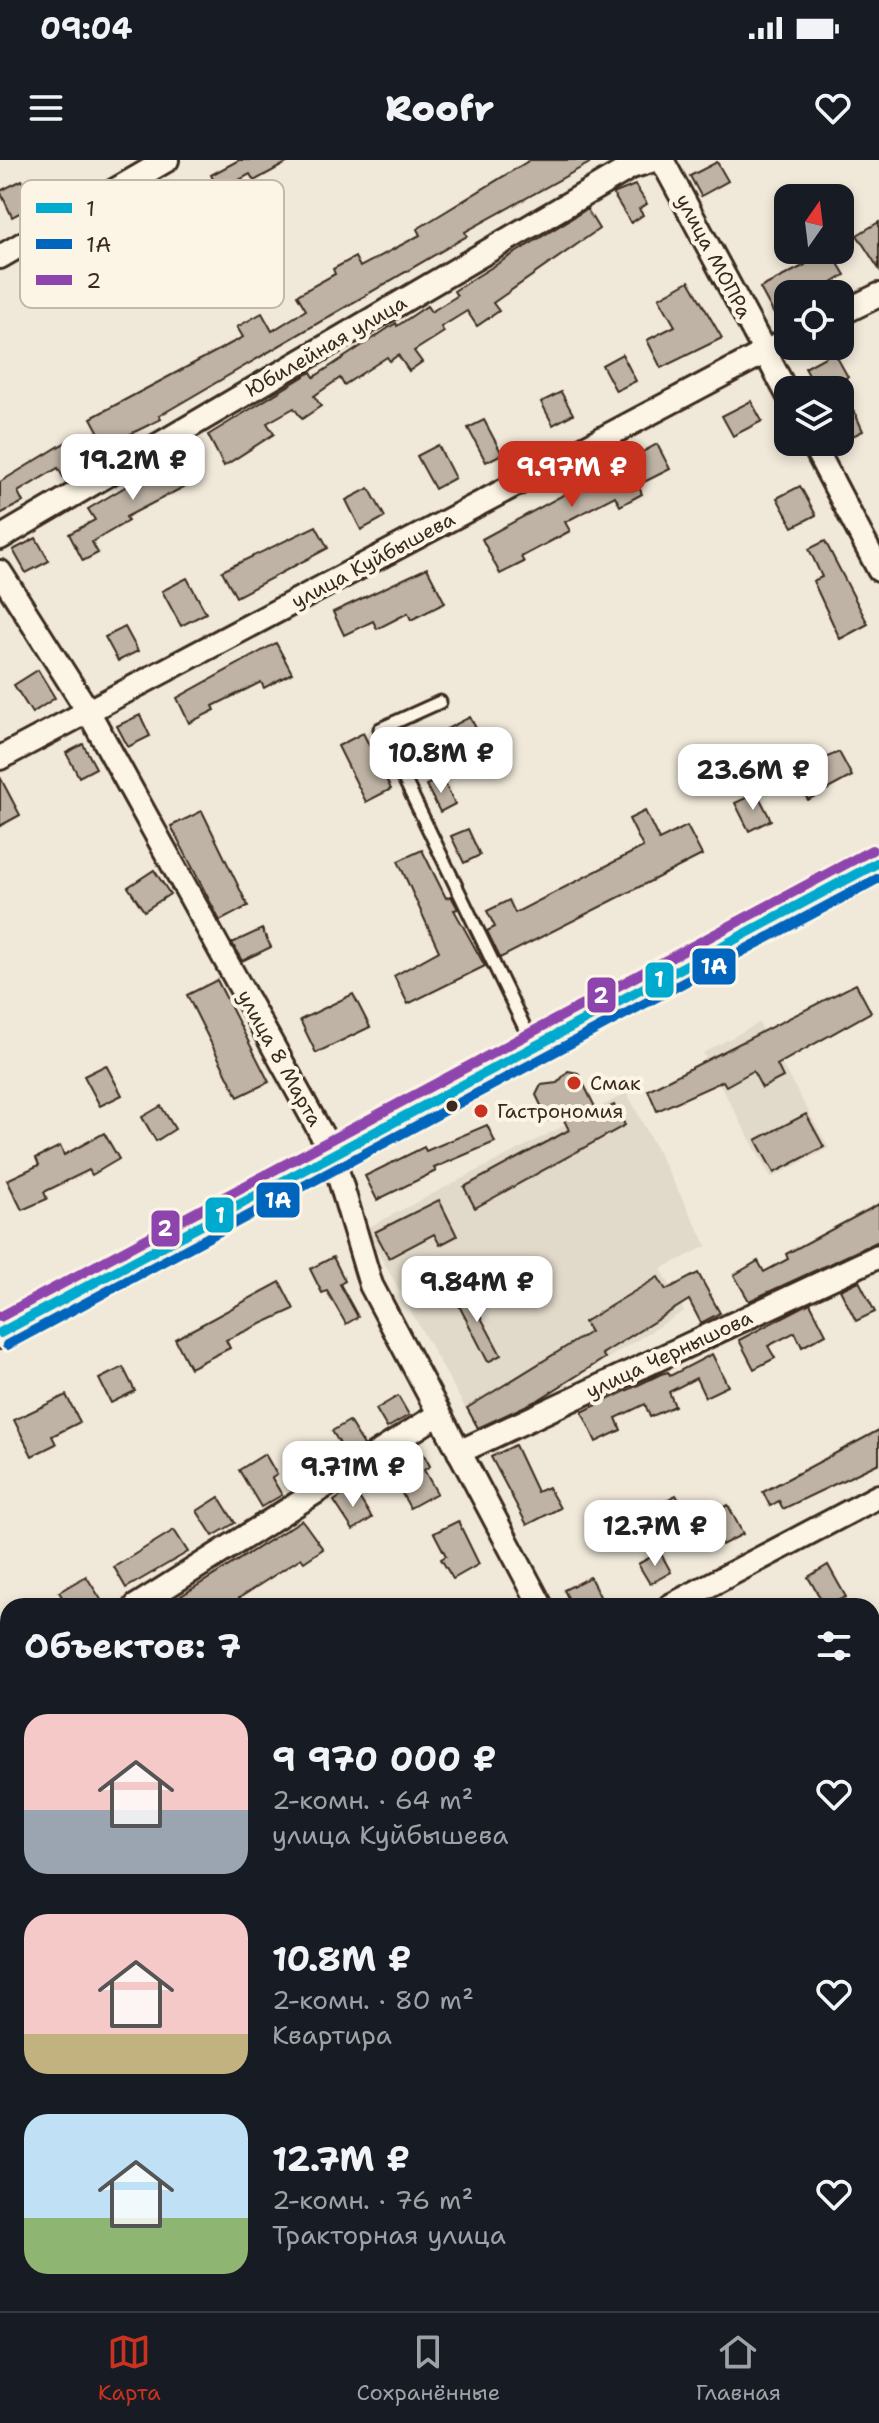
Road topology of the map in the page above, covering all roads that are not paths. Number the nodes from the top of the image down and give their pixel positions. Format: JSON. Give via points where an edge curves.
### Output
{"nodes":[{"id":1,"x":167,"y":160,"type":"edge"},
{"id":2,"x":654,"y":160,"type":"edge"},
{"id":3,"x":662,"y":160,"type":"edge"},
{"id":4,"x":133,"y":180,"type":"edge"},
{"id":5,"x":20,"y":245,"type":"edge"},
{"id":6,"x":0,"y":257,"type":"edge"},
{"id":7,"x":879,"y":295,"type":"edge"},
{"id":8,"x":854,"y":307,"type":"edge"},
{"id":9,"x":774,"y":347,"type":"edge"},
{"id":10,"x":765,"y":351,"type":"junction"},
{"id":11,"x":778,"y":376,"type":"edge"},
{"id":12,"x":819,"y":456,"type":"edge"},
{"id":13,"x":0,"y":538,"type":"edge"},
{"id":14,"x":879,"y":570,"type":"edge"},
{"id":15,"x":0,"y":572,"type":"edge"},
{"id":16,"x":440,"y":702,"type":"dead end"},
{"id":17,"x":88,"y":711,"type":"junction"},
{"id":18,"x":0,"y":758,"type":"edge"},
{"id":19,"x":879,"y":862,"type":"edge"},
{"id":20,"x":534,"y":1047,"type":"junction"},
{"id":21,"x":332,"y":1153,"type":"junction"},
{"id":22,"x":879,"y":1256,"type":"edge"},
{"id":23,"x":0,"y":1333,"type":"edge"},
{"id":24,"x":439,"y":1414,"type":"junction"},
{"id":25,"x":459,"y":1452,"type":"junction"},
{"id":26,"x":879,"y":1496,"type":"edge"},
{"id":27,"x":149,"y":1598,"type":"edge"},
{"id":28,"x":537,"y":1598,"type":"edge"},
{"id":29,"x":685,"y":1598,"type":"edge"}],
"edges":[{"from":1,"to":4,"type":"street"},
{"from":2,"to":13,"type":"street","name":"Юбилейная улица","via":[[631,167]]},
{"from":3,"to":10,"type":"street","name":"улица МОПРа"},
{"from":5,"to":6,"type":"street"},
{"from":7,"to":8,"type":"street"},
{"from":9,"to":10,"type":"street","name":"улица Куйбышева"},
{"from":10,"to":11,"type":"street","name":"улица МОПРа"},
{"from":10,"to":17,"type":"street","name":"улица Куйбышева"},
{"from":12,"to":14,"type":"street"},
{"from":15,"to":17,"type":"street","name":"улица 8 Марта"},
{"from":16,"to":20,"type":"lane","via":[[380,729]]},
{"from":17,"to":18,"type":"street","name":"улица Куйбышева"},
{"from":17,"to":21,"type":"street","name":"улица 8 Марта"},
{"from":19,"to":20,"type":"main road"},
{"from":20,"to":21,"type":"main road"},
{"from":21,"to":23,"type":"main road"},
{"from":21,"to":24,"type":"street","name":"улица 8 Марта","via":[[371,1285]]},
{"from":22,"to":25,"type":"street","name":"улица Чернышова"},
{"from":24,"to":25,"type":"street","name":"улица 8 Марта"},
{"from":24,"to":27,"type":"street"},
{"from":25,"to":28,"type":"street","name":"улица 8 Марта"},
{"from":26,"to":29,"type":"street"}]}
